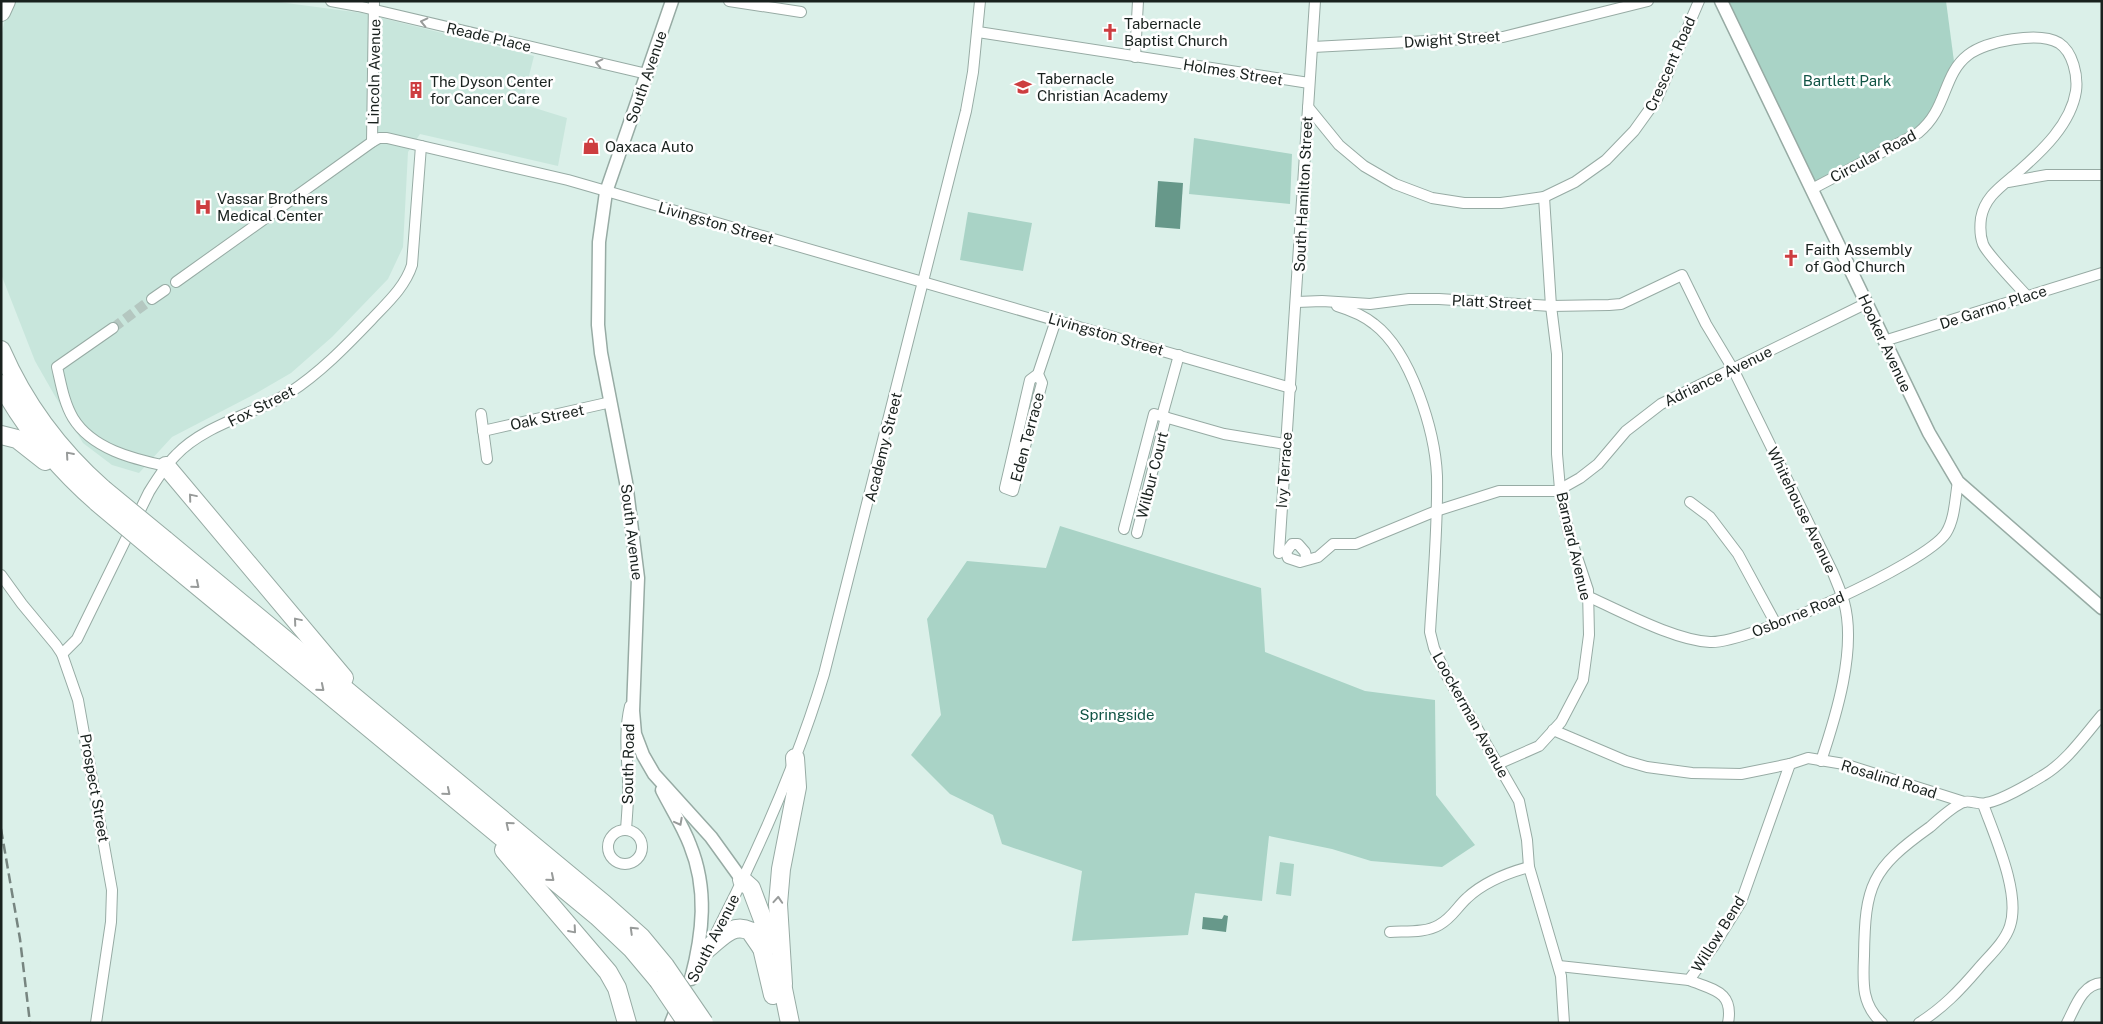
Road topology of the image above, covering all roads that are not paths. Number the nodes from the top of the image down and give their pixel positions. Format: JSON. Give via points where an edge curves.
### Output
{"nodes":[{"id":1,"x":6,"y":1,"type":"edge"},
{"id":2,"x":331,"y":1,"type":"edge"},
{"id":3,"x":672,"y":1,"type":"edge"},
{"id":4,"x":729,"y":1,"type":"edge"},
{"id":5,"x":980,"y":1,"type":"edge"},
{"id":6,"x":1138,"y":1,"type":"edge"},
{"id":7,"x":1315,"y":1,"type":"edge"},
{"id":8,"x":1648,"y":1,"type":"edge"},
{"id":9,"x":1699,"y":1,"type":"edge"},
{"id":10,"x":1721,"y":1,"type":"edge"},
{"id":11,"x":374,"y":6,"type":"edge"},
{"id":12,"x":1,"y":12,"type":"edge"},
{"id":13,"x":801,"y":12,"type":"dead end"},
{"id":14,"x":978,"y":32,"type":"junction"},
{"id":15,"x":1313,"y":47,"type":"junction"},
{"id":16,"x":1135,"y":57,"type":"junction"},
{"id":17,"x":647,"y":74,"type":"junction"},
{"id":18,"x":1309,"y":83,"type":"junction"},
{"id":19,"x":1308,"y":106,"type":"junction"},
{"id":20,"x":372,"y":142,"type":"junction"},
{"id":21,"x":421,"y":146,"type":"junction"},
{"id":22,"x":2102,"y":175,"type":"edge"},
{"id":23,"x":2006,"y":182,"type":"junction"},
{"id":24,"x":1812,"y":189,"type":"junction"},
{"id":25,"x":606,"y":192,"type":"junction"},
{"id":26,"x":1544,"y":197,"type":"junction"},
{"id":27,"x":2102,"y":273,"type":"edge"},
{"id":28,"x":1682,"y":275,"type":"joint"},
{"id":29,"x":176,"y":282,"type":"dead end"},
{"id":30,"x":924,"y":283,"type":"junction"},
{"id":31,"x":165,"y":290,"type":"dead end"},
{"id":32,"x":2027,"y":296,"type":"junction"},
{"id":33,"x":152,"y":299,"type":"tunnel mouth"},
{"id":34,"x":1322,"y":301,"type":"junction"},
{"id":35,"x":1296,"y":302,"type":"junction"},
{"id":36,"x":1867,"y":303,"type":"junction"},
{"id":37,"x":1551,"y":306,"type":"junction"},
{"id":38,"x":1056,"y":320,"type":"junction"},
{"id":39,"x":113,"y":328,"type":"tunnel mouth"},
{"id":40,"x":1884,"y":341,"type":"junction"},
{"id":41,"x":1,"y":350,"type":"edge"},
{"id":42,"x":1179,"y":355,"type":"junction"},
{"id":43,"x":1733,"y":369,"type":"junction"},
{"id":44,"x":1038,"y":374,"type":"junction"},
{"id":45,"x":1,"y":384,"type":"edge"},
{"id":46,"x":1291,"y":388,"type":"junction"},
{"id":47,"x":611,"y":402,"type":"junction"},
{"id":48,"x":481,"y":414,"type":"dead end"},
{"id":49,"x":1161,"y":415,"type":"junction"},
{"id":50,"x":483,"y":431,"type":"junction"},
{"id":51,"x":1,"y":435,"type":"edge"},
{"id":52,"x":1285,"y":444,"type":"junction"},
{"id":53,"x":487,"y":460,"type":"dead end"},
{"id":54,"x":166,"y":466,"type":"junction"},
{"id":55,"x":1958,"y":482,"type":"junction"},
{"id":56,"x":1560,"y":489,"type":"junction"},
{"id":57,"x":100,"y":496,"type":"junction"},
{"id":58,"x":1690,"y":502,"type":"dead end"},
{"id":59,"x":1436,"y":511,"type":"junction"},
{"id":60,"x":1124,"y":529,"type":"dead end"},
{"id":61,"x":1138,"y":533,"type":"dead end"},
{"id":62,"x":162,"y":547,"type":"junction"},
{"id":63,"x":1279,"y":553,"type":"dead end"},
{"id":64,"x":1307,"y":560,"type":"dead end"},
{"id":65,"x":1,"y":574,"type":"edge"},
{"id":66,"x":1842,"y":596,"type":"junction"},
{"id":67,"x":1589,"y":597,"type":"junction"},
{"id":68,"x":2102,"y":608,"type":"edge"},
{"id":69,"x":1776,"y":624,"type":"junction"},
{"id":70,"x":62,"y":654,"type":"junction"},
{"id":71,"x":633,"y":698,"type":"junction"},
{"id":72,"x":373,"y":712,"type":"junction"},
{"id":73,"x":2102,"y":715,"type":"edge"},
{"id":74,"x":1554,"y":730,"type":"junction"},
{"id":75,"x":795,"y":758,"type":"junction"},
{"id":76,"x":1821,"y":761,"type":"junction"},
{"id":77,"x":648,"y":764,"type":"junction"},
{"id":78,"x":1498,"y":764,"type":"junction"},
{"id":79,"x":1790,"y":764,"type":"junction"},
{"id":80,"x":1964,"y":802,"type":"junction"},
{"id":81,"x":1982,"y":804,"type":"junction"},
{"id":82,"x":473,"y":814,"type":"junction"},
{"id":83,"x":626,"y":830,"type":"dead end"},
{"id":84,"x":1529,"y":867,"type":"junction"},
{"id":85,"x":742,"y":880,"type":"junction"},
{"id":86,"x":1390,"y":932,"type":"dead end"},
{"id":87,"x":707,"y":949,"type":"junction"},
{"id":88,"x":764,"y":955,"type":"junction"},
{"id":89,"x":1559,"y":966,"type":"junction"},
{"id":90,"x":661,"y":973,"type":"junction"},
{"id":91,"x":691,"y":980,"type":"junction"},
{"id":92,"x":1689,"y":980,"type":"junction"},
{"id":93,"x":2101,"y":983,"type":"edge"},
{"id":94,"x":782,"y":984,"type":"junction"},
{"id":95,"x":620,"y":995,"type":"junction"},
{"id":96,"x":675,"y":1020,"type":"edge"},
{"id":97,"x":96,"y":1023,"type":"edge"},
{"id":98,"x":617,"y":1023,"type":"edge"},
{"id":99,"x":627,"y":1023,"type":"edge"},
{"id":100,"x":704,"y":1023,"type":"edge"},
{"id":101,"x":779,"y":1023,"type":"edge"},
{"id":102,"x":790,"y":1023,"type":"edge"},
{"id":103,"x":1564,"y":1023,"type":"edge"},
{"id":104,"x":1728,"y":1023,"type":"edge"},
{"id":105,"x":1882,"y":1023,"type":"edge"},
{"id":106,"x":1919,"y":1023,"type":"edge"},
{"id":107,"x":2067,"y":1023,"type":"edge"}],
"edges":[{"from":1,"to":12,"type":"highway"},
{"from":2,"to":11,"type":"street","name":"Reade Place"},
{"from":3,"to":17,"type":"street","name":"South Avenue"},
{"from":4,"to":13,"type":"street"},
{"from":5,"to":14,"type":"street","name":"Academy Street"},
{"from":6,"to":16,"type":"street"},
{"from":7,"to":15,"type":"street","name":"South Hamilton Street"},
{"from":8,"to":15,"type":"street","name":"Dwight Street","via":[[1488,39]]},
{"from":9,"to":26,"type":"street","name":"Crescent Road","via":[[1657,99],[1634,131],[1606,160],[1575,182]]},
{"from":10,"to":24,"type":"street","name":"Hooker Avenue"},
{"from":17,"to":11,"type":"street","name":"Reade Place","one_way":true},
{"from":11,"to":20,"type":"street","name":"Lincoln Avenue"},
{"from":14,"to":16,"type":"street","name":"Holmes Street"},
{"from":14,"to":30,"type":"street","name":"Academy Street","via":[[966,111]]},
{"from":15,"to":18,"type":"street","name":"South Hamilton Street"},
{"from":16,"to":18,"type":"street","name":"Holmes Street"},
{"from":17,"to":25,"type":"street","name":"South Avenue"},
{"from":18,"to":19,"type":"street","name":"South Hamilton Street"},
{"from":19,"to":26,"type":"street","name":"Crescent Road","via":[[1339,145],[1364,166],[1395,184],[1432,198],[1464,203],[1502,203]]},
{"from":19,"to":35,"type":"street","name":"South Hamilton Street"},
{"from":20,"to":21,"type":"street","name":"Livingston Street","via":[[387,138]]},
{"from":20,"to":29,"type":"street"},
{"from":21,"to":25,"type":"street","name":"Livingston Street"},
{"from":21,"to":54,"type":"street","name":"Fox Street","via":[[412,265],[395,295],[315,375],[284,395],[202,435],[176,454]]},
{"from":22,"to":23,"type":"street","via":[[2047,175]]},
{"from":23,"to":24,"type":"street","name":"Circular Road","via":[[2032,160],[2065,122],[2072,105],[2076,90],[2071,58],[2065,48],[2047,39],[2011,40],[1979,48],[1969,54],[1952,74],[1935,116],[1927,126]]},
{"from":23,"to":32,"type":"street","name":"Circular Road","via":[[1984,205],[1981,232],[1984,246]]},
{"from":24,"to":36,"type":"street","name":"Hooker Avenue"},
{"from":25,"to":30,"type":"street","name":"Livingston Street"},
{"from":25,"to":47,"type":"street","name":"South Avenue","via":[[599,242],[598,325]]},
{"from":26,"to":37,"type":"street","name":"Barnard Avenue"},
{"from":27,"to":32,"type":"street","name":"De Garmo Place"},
{"from":28,"to":37,"type":"street","name":"Platt Street","via":[[1621,304]]},
{"from":28,"to":43,"type":"street","name":"Whitehouse Avenue"},
{"from":30,"to":38,"type":"street","name":"Livingston Street"},
{"from":30,"to":75,"type":"street","name":"Academy Street","via":[[834,638],[810,720]]},
{"from":31,"to":33,"type":"street"},
{"from":32,"to":40,"type":"street","name":"De Garmo Place"},
{"from":34,"to":35,"type":"street","name":"Platt Street"},
{"from":34,"to":37,"type":"street","name":"Platt Street","via":[[1370,304],[1439,299]]},
{"from":34,"to":59,"type":"street","name":"Loockerman Avenue","via":[[1353,311],[1375,324],[1401,356],[1412,377],[1433,445],[1437,474]]},
{"from":35,"to":46,"type":"street","name":"South Hamilton Street"},
{"from":36,"to":40,"type":"street","name":"Hooker Avenue"},
{"from":36,"to":43,"type":"street","name":"Adriance Avenue"},
{"from":37,"to":56,"type":"street","name":"Barnard Avenue","via":[[1557,354]]},
{"from":38,"to":42,"type":"street","name":"Livingston Street"},
{"from":38,"to":44,"type":"street","name":"Eden Terrace"},
{"from":39,"to":54,"type":"street","via":[[57,367],[69,410],[84,432],[99,443],[129,456]]},
{"from":40,"to":55,"type":"street","name":"Hooker Avenue","via":[[1932,440]]},
{"from":57,"to":41,"type":"highway","one_way":true,"via":[[44,424]]},
{"from":42,"to":46,"type":"street","name":"Livingston Street"},
{"from":42,"to":49,"type":"street","name":"Wilbur Court"},
{"from":43,"to":56,"type":"street","name":"Adriance Avenue","via":[[1661,404],[1626,431],[1598,464]]},
{"from":43,"to":66,"type":"street","name":"Whitehouse Avenue"},
{"from":44,"to":44,"type":"street","name":"Eden Terrace","via":[[1030,380],[1005,488],[1013,492],[1042,383]]},
{"from":45,"to":57,"type":"highway","via":[[46,451],[69,476]]},
{"from":46,"to":52,"type":"street","name":"Ivy Terrace"},
{"from":47,"to":50,"type":"street","name":"Oak Street"},
{"from":47,"to":71,"type":"street","name":"South Avenue","via":[[638,578]]},
{"from":48,"to":50,"type":"street"},
{"from":49,"to":52,"type":"street","via":[[1224,434]]},
{"from":49,"to":60,"type":"street","name":"Wilbur Court"},
{"from":49,"to":61,"type":"street","name":"Wilbur Court"},
{"from":50,"to":53,"type":"street"},
{"from":51,"to":57,"type":"highway","via":[[22,442]]},
{"from":52,"to":63,"type":"street","name":"Ivy Terrace"},
{"from":54,"to":70,"type":"street","name":"Fox Street","via":[[149,492],[77,639]]},
{"from":72,"to":54,"type":"highway","one_way":true},
{"from":55,"to":66,"type":"street","name":"Osborne Road","via":[[1952,520],[1934,546]]},
{"from":55,"to":68,"type":"street","name":"Hooker Avenue"},
{"from":56,"to":59,"type":"street","name":"Adriance Avenue","via":[[1499,491]]},
{"from":56,"to":67,"type":"street","name":"Barnard Avenue","via":[[1568,530]]},
{"from":57,"to":62,"type":"highway","bridge":true},
{"from":58,"to":69,"type":"street","via":[[1710,517],[1738,554]]},
{"from":59,"to":64,"type":"street","name":"Adriance Avenue","via":[[1356,544],[1333,544],[1318,557]]},
{"from":59,"to":78,"type":"street","name":"Loockerman Avenue","via":[[1430,632],[1447,676]]},
{"from":62,"to":72,"type":"highway"},
{"from":62,"to":82,"type":"highway","one_way":true},
{"from":65,"to":70,"type":"street","name":"Prospect Street"},
{"from":66,"to":69,"type":"street","name":"Osborne Road"},
{"from":66,"to":76,"type":"street","name":"Whitehouse Avenue","via":[[1846,618],[1842,686],[1838,712]]},
{"from":67,"to":69,"type":"street","name":"Osborne Road","via":[[1674,633],[1708,642],[1725,642]]},
{"from":67,"to":74,"type":"street","name":"Barnard Avenue","via":[[1589,635],[1582,680],[1569,709]]},
{"from":70,"to":97,"type":"street","name":"Prospect Street","via":[[78,700],[112,890],[111,922]]},
{"from":71,"to":77,"type":"street","name":"South Avenue","via":[[636,734]]},
{"from":71,"to":83,"type":"street","name":"South Road","via":[[627,727]]},
{"from":90,"to":72,"type":"highway","one_way":true,"via":[[640,937],[604,904]]},
{"from":73,"to":81,"type":"street","via":[[2072,751],[2045,774]]},
{"from":74,"to":78,"type":"street","name":"Barnard Avenue","via":[[1539,746]]},
{"from":74,"to":79,"type":"street","name":"Rosalind Road","via":[[1647,767],[1692,773],[1740,774]]},
{"from":75,"to":85,"type":"street","name":"Academy Street"},
{"from":94,"to":75,"type":"highway","one_way":true,"via":[[778,904],[781,869],[797,787]]},
{"from":76,"to":79,"type":"street","name":"Rosalind Road","via":[[1808,758]]},
{"from":76,"to":80,"type":"street","name":"Rosalind Road","via":[[1844,764]]},
{"from":77,"to":85,"type":"street","name":"South Avenue","via":[[711,837]]},
{"from":77,"to":91,"type":"street","one_way":true,"via":[[690,843],[699,871],[702,921]]},
{"from":78,"to":84,"type":"street","name":"Loockerman Avenue","via":[[1521,809]]},
{"from":79,"to":92,"type":"street","name":"Willow Bend","via":[[1742,902]]},
{"from":80,"to":81,"type":"street","name":"Rosalind Road"},
{"from":80,"to":105,"type":"street","via":[[1893,855],[1872,885],[1868,897],[1863,984],[1870,1009]]},
{"from":81,"to":106,"type":"street","via":[[2007,871],[2011,895],[2010,927],[2003,940],[1958,992]]},
{"from":82,"to":90,"type":"highway","one_way":true},
{"from":82,"to":95,"type":"highway","one_way":true,"via":[[608,972]]},
{"from":84,"to":86,"type":"street","via":[[1504,874],[1466,898],[1452,916],[1438,926]]},
{"from":84,"to":89,"type":"street","name":"Loockerman Avenue"},
{"from":85,"to":87,"type":"street","name":"South Avenue"},
{"from":85,"to":88,"type":"highway","via":[[743,893]]},
{"from":85,"to":94,"type":"highway","via":[[752,888],[761,910]]},
{"from":87,"to":88,"type":"highway","via":[[730,931],[743,928],[756,937]]},
{"from":87,"to":91,"type":"street","name":"South Avenue"},
{"from":88,"to":101,"type":"highway"},
{"from":89,"to":92,"type":"street","name":"Willow Bend"},
{"from":89,"to":103,"type":"street","name":"Loockerman Avenue"},
{"from":90,"to":96,"type":"highway","bridge":true},
{"from":90,"to":100,"type":"highway","bridge":true},
{"from":91,"to":96,"type":"street","name":"South Avenue"},
{"from":92,"to":104,"type":"street","via":[[1726,998]]},
{"from":93,"to":107,"type":"street","via":[[2092,985],[2081,995]]},
{"from":94,"to":102,"type":"highway"},
{"from":95,"to":98,"type":"highway"},
{"from":95,"to":99,"type":"highway"}]}
